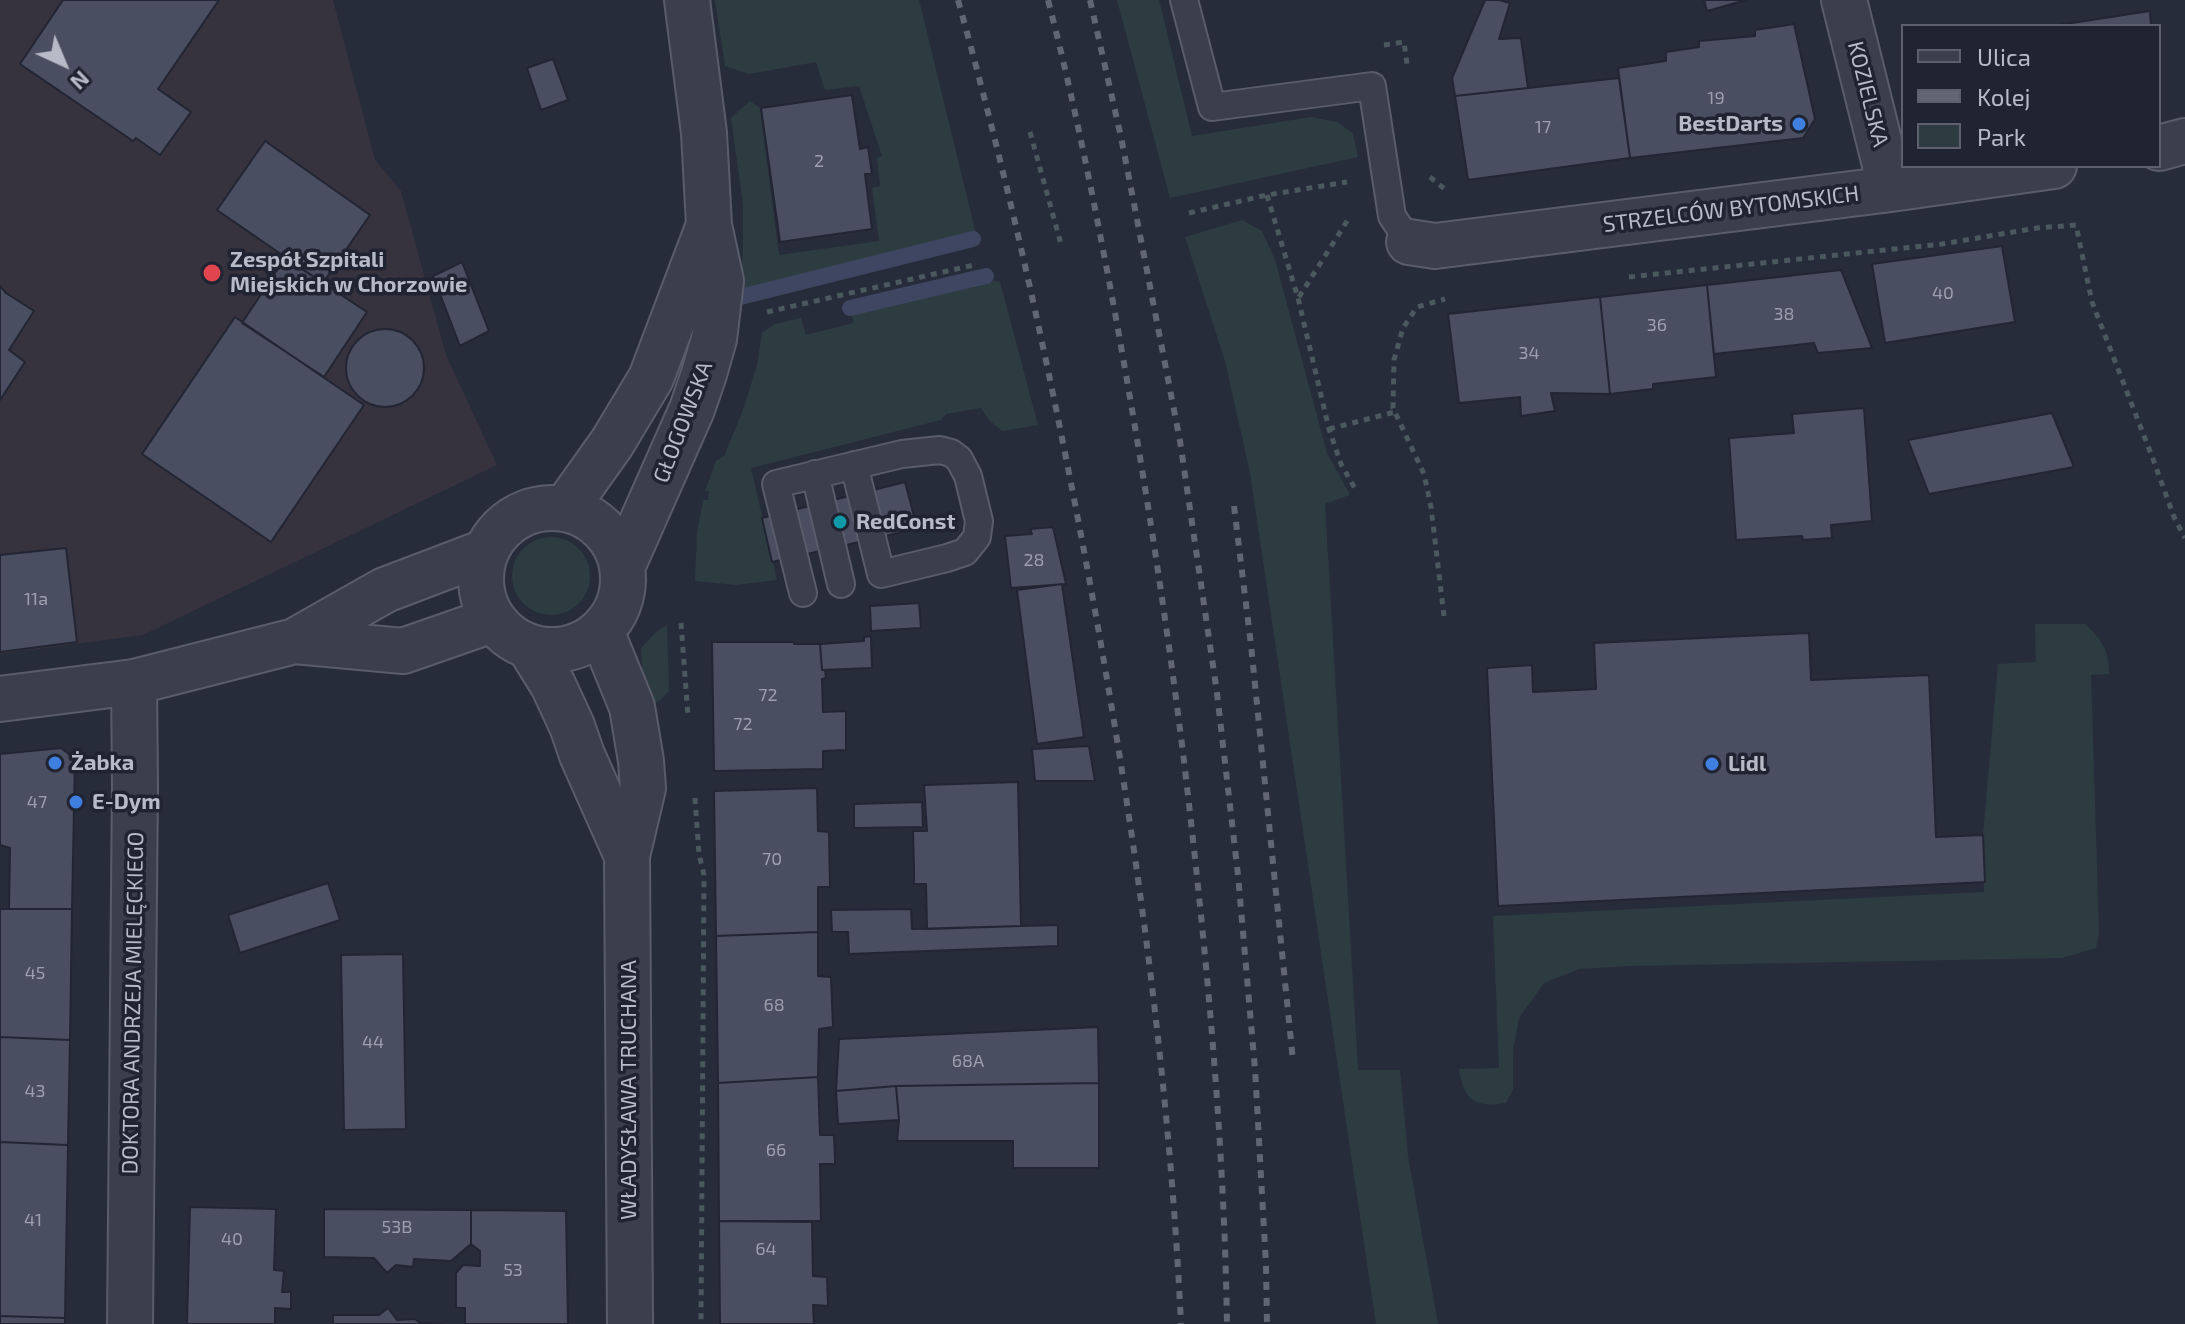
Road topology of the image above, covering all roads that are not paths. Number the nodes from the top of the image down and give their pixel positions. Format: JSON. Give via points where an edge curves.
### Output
{"nodes":[{"id":1,"x":687,"y":0,"type":"edge"},
{"id":2,"x":1184,"y":0,"type":"edge"},
{"id":3,"x":1844,"y":0,"type":"edge"},
{"id":4,"x":2185,"y":141,"type":"edge"},
{"id":5,"x":2161,"y":147,"type":"edge"},
{"id":6,"x":2040,"y":168,"type":"edge"},
{"id":7,"x":1891,"y":189,"type":"junction"},
{"id":8,"x":709,"y":225,"type":"junction"},
{"id":9,"x":1409,"y":242,"type":"joint"},
{"id":10,"x":854,"y":465,"type":"junction"},
{"id":11,"x":815,"y":474,"type":"junction"},
{"id":12,"x":565,"y":509,"type":"junction"},
{"id":13,"x":485,"y":552,"type":"junction"},
{"id":14,"x":623,"y":565,"type":"junction"},
{"id":15,"x":841,"y":584,"type":"dead end"},
{"id":16,"x":803,"y":593,"type":"dead end"},
{"id":17,"x":492,"y":620,"type":"junction"},
{"id":18,"x":601,"y":631,"type":"junction"},
{"id":19,"x":295,"y":641,"type":"junction"},
{"id":20,"x":530,"y":648,"type":"junction"},
{"id":21,"x":134,"y":682,"type":"junction"},
{"id":22,"x":0,"y":699,"type":"edge"},
{"id":23,"x":627,"y":856,"type":"junction"},
{"id":24,"x":130,"y":1324,"type":"edge"},
{"id":25,"x":630,"y":1324,"type":"edge"}],
"edges":[{"from":1,"to":8,"type":"street","name":"GŁOGOWSKA"},
{"from":2,"to":9,"type":"lane","via":[[1212,107],[1372,86],[1392,216]]},
{"from":3,"to":7,"type":"street","name":"KOZIELSKA"},
{"from":4,"to":5,"type":"street"},
{"from":6,"to":7,"type":"street","name":"STRZELCÓW BYTOMSKICH"},
{"from":7,"to":9,"type":"street","name":"STRZELCÓW BYTOMSKICH","via":[[1435,246]]},
{"from":8,"to":12,"type":"street","name":"GŁOGOWSKA","via":[[651,378]]},
{"from":8,"to":14,"type":"street","name":"GŁOGOWSKA","via":[[721,281],[714,339],[692,409]]},
{"from":10,"to":10,"type":"lane","via":[[881,574],[965,552],[977,537],[979,521],[968,476],[951,453],[902,454]]},
{"from":10,"to":11,"type":"lane"},
{"from":11,"to":15,"type":"lane"},
{"from":11,"to":16,"type":"lane","via":[[776,484]]},
{"from":12,"to":13,"type":"street","via":[[541,508],[517,516]]},
{"from":12,"to":14,"type":"street","via":[[586,515],[603,528]]},
{"from":13,"to":17,"type":"street","via":[[479,575]]},
{"from":13,"to":19,"type":"street","via":[[385,590]]},
{"from":14,"to":18,"type":"street","via":[[621,601]]},
{"from":17,"to":19,"type":"street","via":[[403,651]]},
{"from":17,"to":20,"type":"street"},
{"from":18,"to":20,"type":"street","via":[[581,646],[556,651]]},
{"from":18,"to":23,"type":"street","name":"WŁADYSŁAWA TRUCHANA","via":[[632,707],[641,761],[643,788]]},
{"from":19,"to":21,"type":"street"},
{"from":20,"to":23,"type":"street","name":"WŁADYSŁAWA TRUCHANA","via":[[553,685]]},
{"from":21,"to":22,"type":"street"},
{"from":21,"to":24,"type":"street","name":"DOKTORA ANDRZEJA MIELĘCKIEGO"},
{"from":23,"to":25,"type":"street","name":"WŁADYSŁAWA TRUCHANA"}]}
